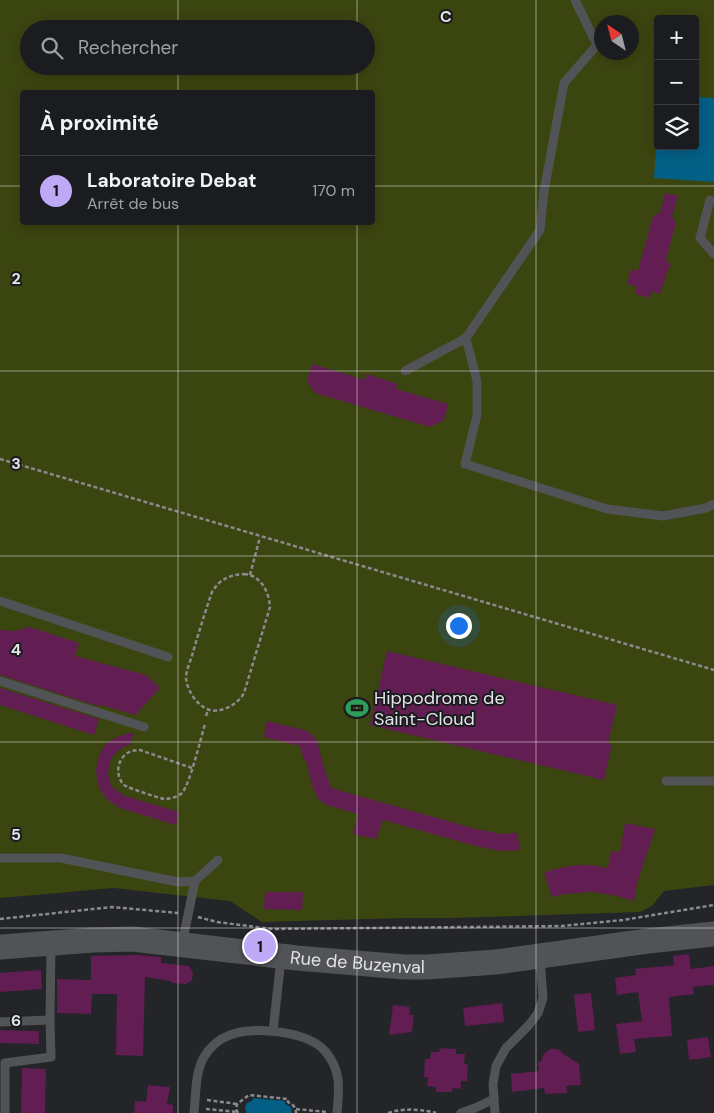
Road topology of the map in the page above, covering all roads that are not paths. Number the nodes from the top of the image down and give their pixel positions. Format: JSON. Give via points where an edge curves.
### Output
{"nodes":[{"id":1,"x":575,"y":0,"type":"edge"},
{"id":2,"x":710,"y":200,"type":"dead end"},
{"id":3,"x":714,"y":254,"type":"edge"},
{"id":4,"x":466,"y":338,"type":"junction"},
{"id":5,"x":405,"y":371,"type":"dead end"},
{"id":6,"x":714,"y":504,"type":"edge"},
{"id":7,"x":0,"y":601,"type":"edge"},
{"id":8,"x":168,"y":657,"type":"dead end"},
{"id":9,"x":0,"y":681,"type":"edge"},
{"id":10,"x":144,"y":727,"type":"dead end"},
{"id":11,"x":666,"y":781,"type":"dead end"},
{"id":12,"x":714,"y":781,"type":"edge"},
{"id":13,"x":0,"y":858,"type":"edge"},
{"id":14,"x":218,"y":860,"type":"dead end"},
{"id":15,"x":195,"y":881,"type":"junction"},
{"id":16,"x":714,"y":934,"type":"edge"},
{"id":17,"x":51,"y":943,"type":"junction"},
{"id":18,"x":182,"y":945,"type":"junction"},
{"id":19,"x":0,"y":947,"type":"edge"},
{"id":20,"x":281,"y":956,"type":"junction"},
{"id":21,"x":540,"y":956,"type":"junction"},
{"id":22,"x":50,"y":1020,"type":"junction"},
{"id":23,"x":0,"y":1022,"type":"edge"},
{"id":24,"x":273,"y":1031,"type":"junction"},
{"id":25,"x":494,"y":1100,"type":"junction"},
{"id":26,"x":195,"y":1106,"type":"edge"},
{"id":27,"x":5,"y":1113,"type":"edge"},
{"id":28,"x":333,"y":1113,"type":"edge"},
{"id":29,"x":461,"y":1113,"type":"edge"},
{"id":30,"x":495,"y":1113,"type":"edge"}],
"edges":[{"from":1,"to":4,"type":"lane","via":[[597,45],[564,83],[540,230]]},
{"from":2,"to":3,"type":"lane","via":[[700,238]]},
{"from":4,"to":5,"type":"lane"},
{"from":4,"to":6,"type":"lane","via":[[477,382],[477,415],[465,464],[607,509],[663,516]]},
{"from":7,"to":8,"type":"lane"},
{"from":9,"to":10,"type":"lane"},
{"from":11,"to":12,"type":"lane"},
{"from":13,"to":15,"type":"lane","via":[[61,858],[178,882]]},
{"from":14,"to":15,"type":"lane"},
{"from":15,"to":18,"type":"lane"},
{"from":16,"to":21,"type":"main road","name":"Rue de Buzenval"},
{"from":17,"to":18,"type":"main road","name":"Rue de Buzenval","via":[[132,939]]},
{"from":17,"to":19,"type":"main road","name":"Rue de Buzenval"},
{"from":17,"to":22,"type":"lane"},
{"from":18,"to":20,"type":"main road","name":"Rue de Buzenval"},
{"from":20,"to":21,"type":"main road","name":"Rue de Buzenval","via":[[427,967]]},
{"from":20,"to":24,"type":"lane"},
{"from":21,"to":25,"type":"lane","via":[[543,998],[538,1013],[506,1048],[496,1066]]},
{"from":22,"to":23,"type":"lane"},
{"from":22,"to":27,"type":"lane","via":[[51,1057],[5,1063]]},
{"from":24,"to":26,"type":"lane","via":[[245,1031],[229,1035],[213,1045],[203,1058],[198,1074]]},
{"from":24,"to":28,"type":"lane","via":[[302,1037],[324,1050],[338,1077],[339,1092]]},
{"from":25,"to":29,"type":"lane"},
{"from":25,"to":30,"type":"lane"}]}
